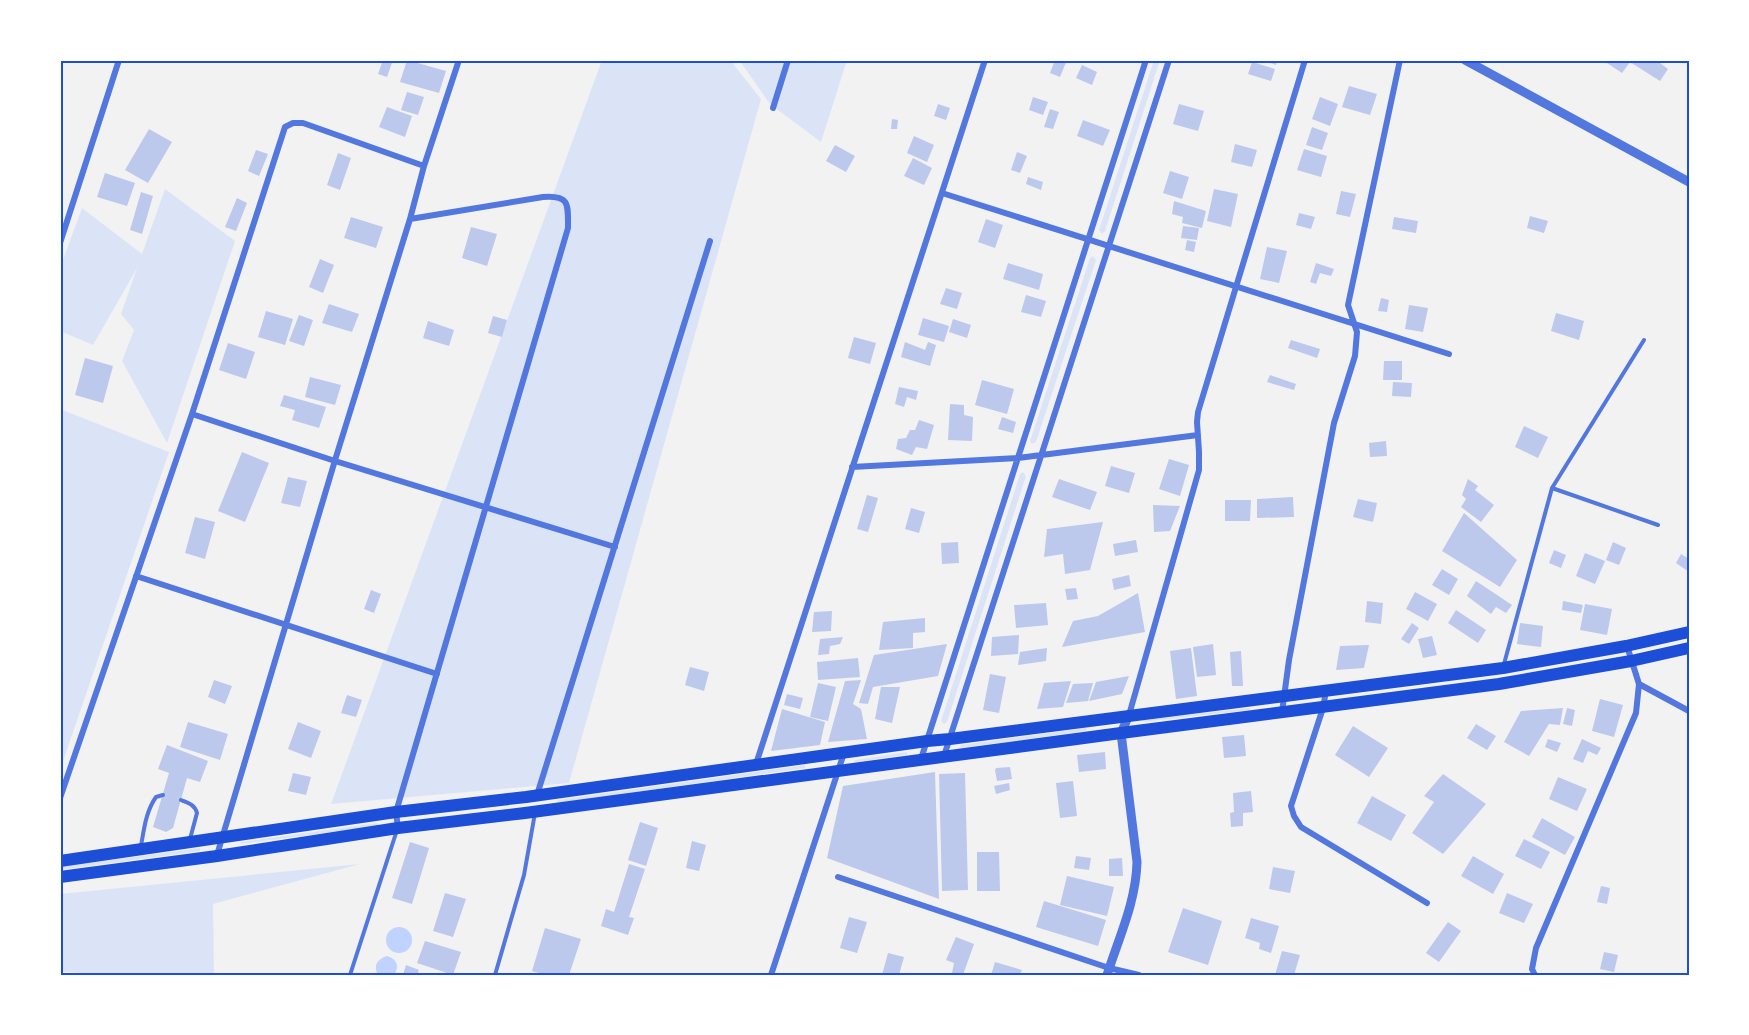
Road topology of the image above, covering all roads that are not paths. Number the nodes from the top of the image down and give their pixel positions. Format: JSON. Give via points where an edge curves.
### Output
{"nodes":[{"id":1,"x":119,"y":60,"type":"edge"},
{"id":2,"x":459,"y":60,"type":"edge"},
{"id":3,"x":788,"y":60,"type":"edge"},
{"id":4,"x":985,"y":60,"type":"edge"},
{"id":5,"x":1146,"y":60,"type":"edge"},
{"id":6,"x":1169,"y":60,"type":"edge"},
{"id":7,"x":1305,"y":60,"type":"edge"},
{"id":8,"x":1400,"y":60,"type":"edge"},
{"id":9,"x":1465,"y":60,"type":"edge"},
{"id":10,"x":773,"y":108,"type":"dead end"},
{"id":11,"x":424,"y":166,"type":"junction"},
{"id":12,"x":1689,"y":182,"type":"edge"},
{"id":13,"x":942,"y":193,"type":"junction"},
{"id":14,"x":410,"y":219,"type":"junction"},
{"id":15,"x":1088,"y":240,"type":"junction"},
{"id":16,"x":710,"y":241,"type":"dead end"},
{"id":17,"x":60,"y":243,"type":"edge"},
{"id":18,"x":1108,"y":247,"type":"junction"},
{"id":19,"x":1237,"y":286,"type":"junction"},
{"id":20,"x":1355,"y":324,"type":"junction"},
{"id":21,"x":1644,"y":340,"type":"dead end"},
{"id":22,"x":1449,"y":354,"type":"dead end"},
{"id":23,"x":192,"y":414,"type":"junction"},
{"id":24,"x":1198,"y":435,"type":"junction"},
{"id":25,"x":1041,"y":455,"type":"junction"},
{"id":26,"x":1018,"y":458,"type":"junction"},
{"id":27,"x":335,"y":460,"type":"junction"},
{"id":28,"x":852,"y":467,"type":"junction"},
{"id":29,"x":1552,"y":488,"type":"junction"},
{"id":30,"x":486,"y":507,"type":"junction"},
{"id":31,"x":1658,"y":525,"type":"dead end"},
{"id":32,"x":615,"y":547,"type":"junction"},
{"id":33,"x":136,"y":576,"type":"junction"},
{"id":34,"x":286,"y":624,"type":"junction"},
{"id":35,"x":1689,"y":632,"type":"edge"},
{"id":36,"x":1626,"y":646,"type":"junction"},
{"id":37,"x":1689,"y":648,"type":"edge"},
{"id":38,"x":1631,"y":661,"type":"junction"},
{"id":39,"x":1503,"y":668,"type":"junction"},
{"id":40,"x":437,"y":674,"type":"junction"},
{"id":41,"x":1639,"y":684,"type":"junction"},
{"id":42,"x":1326,"y":690,"type":"junction"},
{"id":43,"x":1283,"y":696,"type":"junction"},
{"id":44,"x":1323,"y":708,"type":"junction"},
{"id":45,"x":1689,"y":711,"type":"edge"},
{"id":46,"x":1282,"y":713,"type":"junction"},
{"id":47,"x":1129,"y":715,"type":"junction"},
{"id":48,"x":1121,"y":733,"type":"junction"},
{"id":49,"x":950,"y":739,"type":"junction"},
{"id":50,"x":927,"y":741,"type":"junction"},
{"id":51,"x":844,"y":753,"type":"junction"},
{"id":52,"x":944,"y":757,"type":"junction"},
{"id":53,"x":921,"y":760,"type":"junction"},
{"id":54,"x":756,"y":765,"type":"junction"},
{"id":55,"x":838,"y":772,"type":"junction"},
{"id":56,"x":163,"y":795,"type":"dead end"},
{"id":57,"x":537,"y":796,"type":"junction"},
{"id":58,"x":60,"y":798,"type":"edge"},
{"id":59,"x":181,"y":800,"type":"dead end"},
{"id":60,"x":396,"y":812,"type":"junction"},
{"id":61,"x":535,"y":812,"type":"junction"},
{"id":62,"x":398,"y":828,"type":"junction"},
{"id":63,"x":223,"y":838,"type":"junction"},
{"id":64,"x":190,"y":843,"type":"junction"},
{"id":65,"x":140,"y":849,"type":"junction"},
{"id":66,"x":217,"y":856,"type":"junction"},
{"id":67,"x":60,"y":861,"type":"edge"},
{"id":68,"x":60,"y":877,"type":"edge"},
{"id":69,"x":838,"y":877,"type":"dead end"},
{"id":70,"x":1427,"y":903,"type":"dead end"},
{"id":71,"x":1108,"y":971,"type":"edge"},
{"id":72,"x":350,"y":975,"type":"edge"},
{"id":73,"x":495,"y":975,"type":"edge"},
{"id":74,"x":771,"y":975,"type":"edge"},
{"id":75,"x":1139,"y":975,"type":"edge"},
{"id":76,"x":1535,"y":975,"type":"edge"}],
"edges":[{"from":1,"to":17,"type":"street"},
{"from":2,"to":11,"type":"street"},
{"from":3,"to":10,"type":"street"},
{"from":4,"to":13,"type":"street"},
{"from":5,"to":15,"type":"street"},
{"from":6,"to":18,"type":"street"},
{"from":7,"to":19,"type":"street"},
{"from":8,"to":20,"type":"street","via":[[1348,305]]},
{"from":9,"to":12,"type":"street"},
{"from":11,"to":14,"type":"street"},
{"from":11,"to":23,"type":"street","via":[[303,123],[285,127]]},
{"from":13,"to":15,"type":"street"},
{"from":13,"to":28,"type":"street"},
{"from":14,"to":27,"type":"street"},
{"from":14,"to":30,"type":"street","via":[[543,197],[557,196],[568,205],[568,228]]},
{"from":15,"to":18,"type":"street"},
{"from":15,"to":26,"type":"street"},
{"from":16,"to":32,"type":"street"},
{"from":18,"to":19,"type":"street"},
{"from":18,"to":25,"type":"street"},
{"from":19,"to":20,"type":"street"},
{"from":19,"to":24,"type":"street","via":[[1201,401]]},
{"from":20,"to":22,"type":"street"},
{"from":20,"to":43,"type":"street","via":[[1356,356],[1334,423]]},
{"from":21,"to":29,"type":"lane"},
{"from":23,"to":27,"type":"street"},
{"from":23,"to":33,"type":"street"},
{"from":24,"to":25,"type":"street"},
{"from":24,"to":47,"type":"street","via":[[1199,470]]},
{"from":25,"to":26,"type":"street"},
{"from":25,"to":49,"type":"street"},
{"from":26,"to":28,"type":"street"},
{"from":26,"to":50,"type":"street"},
{"from":27,"to":30,"type":"street"},
{"from":27,"to":34,"type":"street"},
{"from":28,"to":54,"type":"street"},
{"from":29,"to":31,"type":"lane"},
{"from":29,"to":39,"type":"lane"},
{"from":30,"to":32,"type":"street"},
{"from":30,"to":40,"type":"street"},
{"from":32,"to":57,"type":"street"},
{"from":33,"to":34,"type":"street"},
{"from":33,"to":58,"type":"street"},
{"from":34,"to":40,"type":"street"},
{"from":34,"to":63,"type":"street"},
{"from":35,"to":36,"type":"main road"},
{"from":36,"to":38,"type":"street"},
{"from":36,"to":39,"type":"main road"},
{"from":37,"to":38,"type":"main road"},
{"from":38,"to":41,"type":"street"},
{"from":38,"to":44,"type":"main road"},
{"from":39,"to":42,"type":"main road"},
{"from":40,"to":60,"type":"street"},
{"from":41,"to":45,"type":"street"},
{"from":41,"to":76,"type":"street","via":[[1636,713],[1536,948],[1532,969]]},
{"from":42,"to":43,"type":"main road"},
{"from":42,"to":44,"type":"street"},
{"from":43,"to":46,"type":"street"},
{"from":43,"to":47,"type":"main road"},
{"from":44,"to":46,"type":"main road"},
{"from":44,"to":70,"type":"street","via":[[1292,806],[1294,816],[1301,827]]},
{"from":46,"to":48,"type":"main road"},
{"from":47,"to":48,"type":"street"},
{"from":47,"to":49,"type":"main road"},
{"from":48,"to":52,"type":"main road"},
{"from":48,"to":71,"type":"street","via":[[1137,882]]},
{"from":49,"to":50,"type":"main road"},
{"from":49,"to":52,"type":"street"},
{"from":50,"to":51,"type":"main road"},
{"from":50,"to":53,"type":"street"},
{"from":51,"to":54,"type":"main road"},
{"from":51,"to":55,"type":"street"},
{"from":52,"to":53,"type":"main road"},
{"from":53,"to":55,"type":"main road"},
{"from":54,"to":57,"type":"main road"},
{"from":55,"to":61,"type":"main road"},
{"from":55,"to":74,"type":"street"},
{"from":56,"to":65,"type":"lane","via":[[151,803]]},
{"from":57,"to":60,"type":"main road"},
{"from":59,"to":64,"type":"lane","via":[[195,806],[197,813]]},
{"from":60,"to":62,"type":"street"},
{"from":60,"to":63,"type":"main road"},
{"from":61,"to":62,"type":"main road"},
{"from":61,"to":73,"type":"lane","via":[[524,875]]},
{"from":62,"to":66,"type":"main road"},
{"from":62,"to":72,"type":"lane"},
{"from":63,"to":64,"type":"main road"},
{"from":63,"to":66,"type":"street"},
{"from":64,"to":65,"type":"main road"},
{"from":65,"to":67,"type":"main road"},
{"from":66,"to":68,"type":"main road"},
{"from":69,"to":71,"type":"street"},
{"from":71,"to":75,"type":"street"}]}
